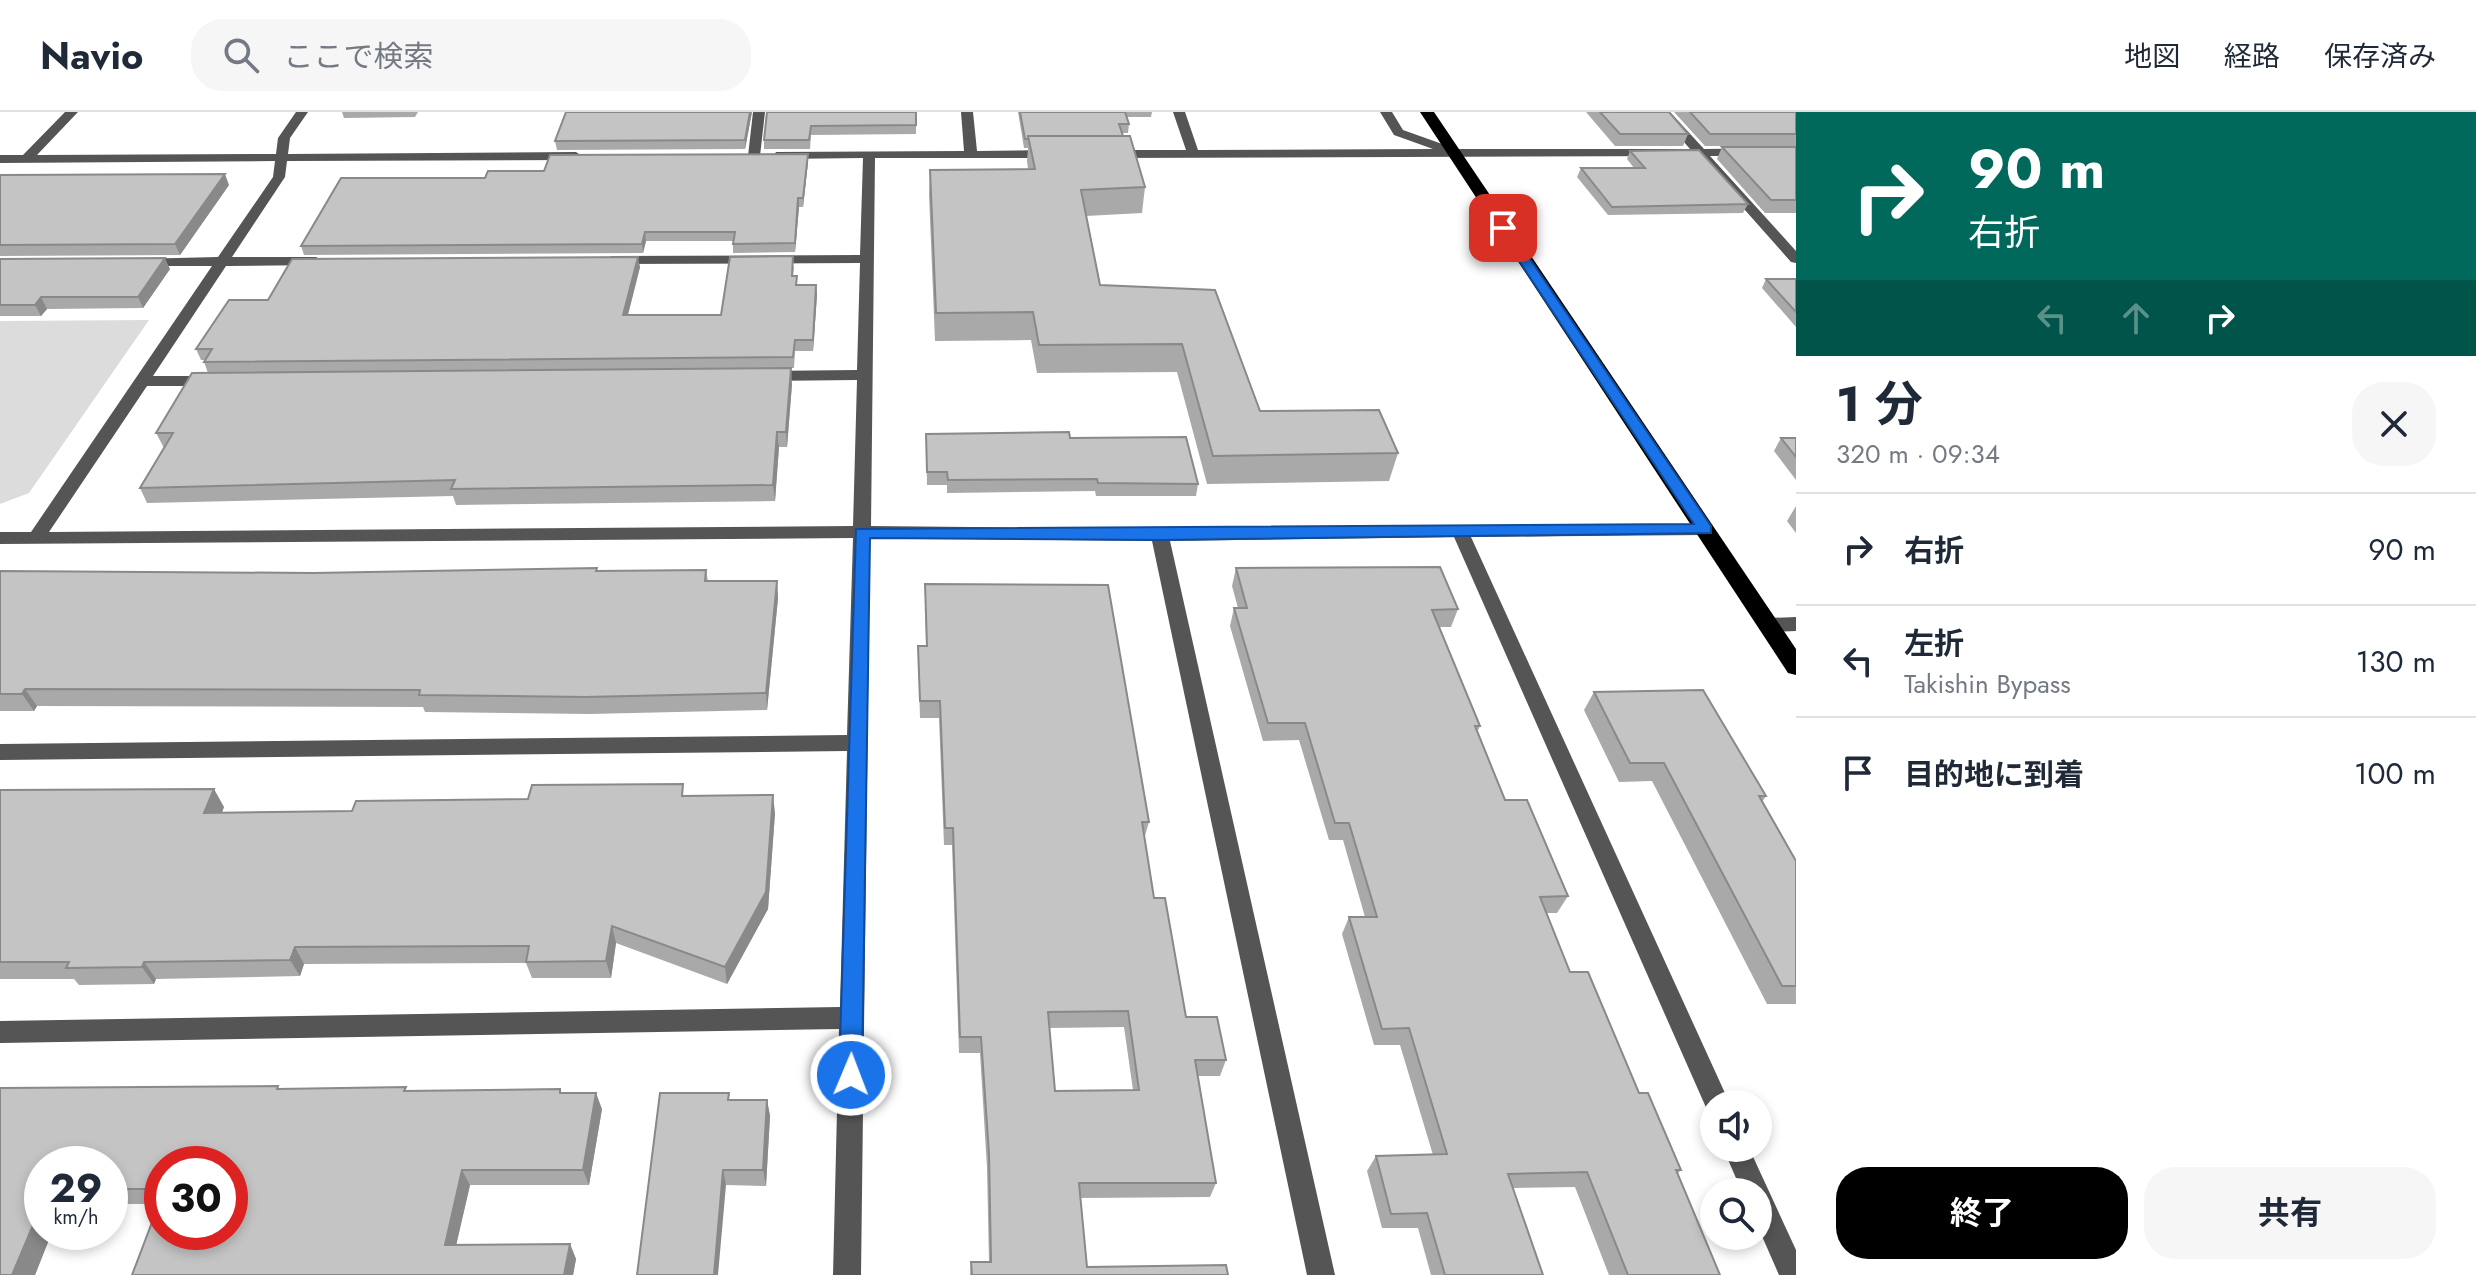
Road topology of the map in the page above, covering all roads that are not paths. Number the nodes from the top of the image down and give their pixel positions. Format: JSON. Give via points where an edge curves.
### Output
{"nodes":[{"id":1,"x":72,"y":112,"type":"edge"},
{"id":2,"x":302,"y":112,"type":"edge"},
{"id":3,"x":759,"y":112,"type":"edge"},
{"id":4,"x":967,"y":112,"type":"edge"},
{"id":5,"x":1179,"y":112,"type":"edge"},
{"id":6,"x":1386,"y":112,"type":"edge"},
{"id":7,"x":1427,"y":112,"type":"edge"},
{"id":8,"x":1664,"y":112,"type":"edge"},
{"id":9,"x":1453,"y":152,"type":"junction"},
{"id":10,"x":1701,"y":152,"type":"junction"},
{"id":11,"x":1796,"y":152,"type":"edge"},
{"id":12,"x":971,"y":154,"type":"junction"},
{"id":13,"x":1066,"y":154,"type":"edge"},
{"id":14,"x":1098,"y":154,"type":"edge"},
{"id":15,"x":1193,"y":154,"type":"junction"},
{"id":16,"x":869,"y":155,"type":"junction"},
{"id":17,"x":595,"y":156,"type":"edge"},
{"id":18,"x":738,"y":156,"type":"edge"},
{"id":19,"x":754,"y":156,"type":"junction"},
{"id":20,"x":279,"y":157,"type":"junction"},
{"id":21,"x":27,"y":158,"type":"junction"},
{"id":22,"x":0,"y":159,"type":"edge"},
{"id":23,"x":868,"y":259,"type":"junction"},
{"id":24,"x":1796,"y":259,"type":"edge"},
{"id":25,"x":599,"y":260,"type":"edge"},
{"id":26,"x":331,"y":261,"type":"edge"},
{"id":27,"x":220,"y":262,"type":"junction"},
{"id":28,"x":126,"y":263,"type":"edge"},
{"id":29,"x":864,"y":375,"type":"junction"},
{"id":30,"x":754,"y":376,"type":"edge"},
{"id":31,"x":234,"y":380,"type":"edge"},
{"id":32,"x":139,"y":381,"type":"junction"},
{"id":33,"x":1705,"y":529,"type":"junction"},
{"id":34,"x":862,"y":532,"type":"junction"},
{"id":35,"x":1460,"y":532,"type":"junction"},
{"id":36,"x":1160,"y":535,"type":"junction"},
{"id":37,"x":37,"y":537,"type":"junction"},
{"id":38,"x":0,"y":538,"type":"edge"},
{"id":39,"x":1796,"y":624,"type":"edge"},
{"id":40,"x":1768,"y":625,"type":"junction"},
{"id":41,"x":1796,"y":667,"type":"edge"},
{"id":42,"x":857,"y":743,"type":"junction"},
{"id":43,"x":0,"y":752,"type":"edge"},
{"id":44,"x":852,"y":1018,"type":"junction"},
{"id":45,"x":0,"y":1032,"type":"edge"},
{"id":46,"x":1711,"y":1090,"type":"edge"},
{"id":47,"x":1772,"y":1228,"type":"edge"},
{"id":48,"x":847,"y":1275,"type":"edge"},
{"id":49,"x":1321,"y":1275,"type":"edge"},
{"id":50,"x":1793,"y":1275,"type":"edge"}],
"edges":[{"from":1,"to":21,"type":"street"},
{"from":2,"to":20,"type":"street","via":[[284,138]]},
{"from":3,"to":19,"type":"street"},
{"from":4,"to":12,"type":"street"},
{"from":5,"to":15,"type":"street"},
{"from":6,"to":9,"type":"street","via":[[1398,132]]},
{"from":7,"to":9,"type":"highway"},
{"from":8,"to":10,"type":"street"},
{"from":9,"to":10,"type":"street"},
{"from":9,"to":15,"type":"street"},
{"from":9,"to":33,"type":"highway"},
{"from":10,"to":11,"type":"street"},
{"from":10,"to":24,"type":"street"},
{"from":12,"to":13,"type":"street"},
{"from":12,"to":16,"type":"street"},
{"from":14,"to":15,"type":"street"},
{"from":16,"to":19,"type":"street"},
{"from":16,"to":23,"type":"street"},
{"from":17,"to":20,"type":"street"},
{"from":18,"to":19,"type":"street"},
{"from":20,"to":21,"type":"street"},
{"from":20,"to":27,"type":"street","via":[[279,177]]},
{"from":21,"to":22,"type":"street"},
{"from":23,"to":25,"type":"street"},
{"from":23,"to":29,"type":"street"},
{"from":26,"to":27,"type":"street"},
{"from":27,"to":28,"type":"street"},
{"from":27,"to":32,"type":"street"},
{"from":29,"to":30,"type":"street"},
{"from":29,"to":34,"type":"street"},
{"from":31,"to":32,"type":"street"},
{"from":32,"to":37,"type":"street"},
{"from":33,"to":35,"type":"street"},
{"from":33,"to":40,"type":"highway"},
{"from":34,"to":36,"type":"street"},
{"from":34,"to":37,"type":"street"},
{"from":34,"to":42,"type":"street"},
{"from":35,"to":36,"type":"street"},
{"from":35,"to":46,"type":"street"},
{"from":36,"to":49,"type":"street"},
{"from":37,"to":38,"type":"street"},
{"from":39,"to":40,"type":"street"},
{"from":40,"to":41,"type":"highway"},
{"from":42,"to":43,"type":"street"},
{"from":42,"to":44,"type":"street"},
{"from":44,"to":45,"type":"street"},
{"from":44,"to":48,"type":"street"},
{"from":47,"to":50,"type":"street"}]}
